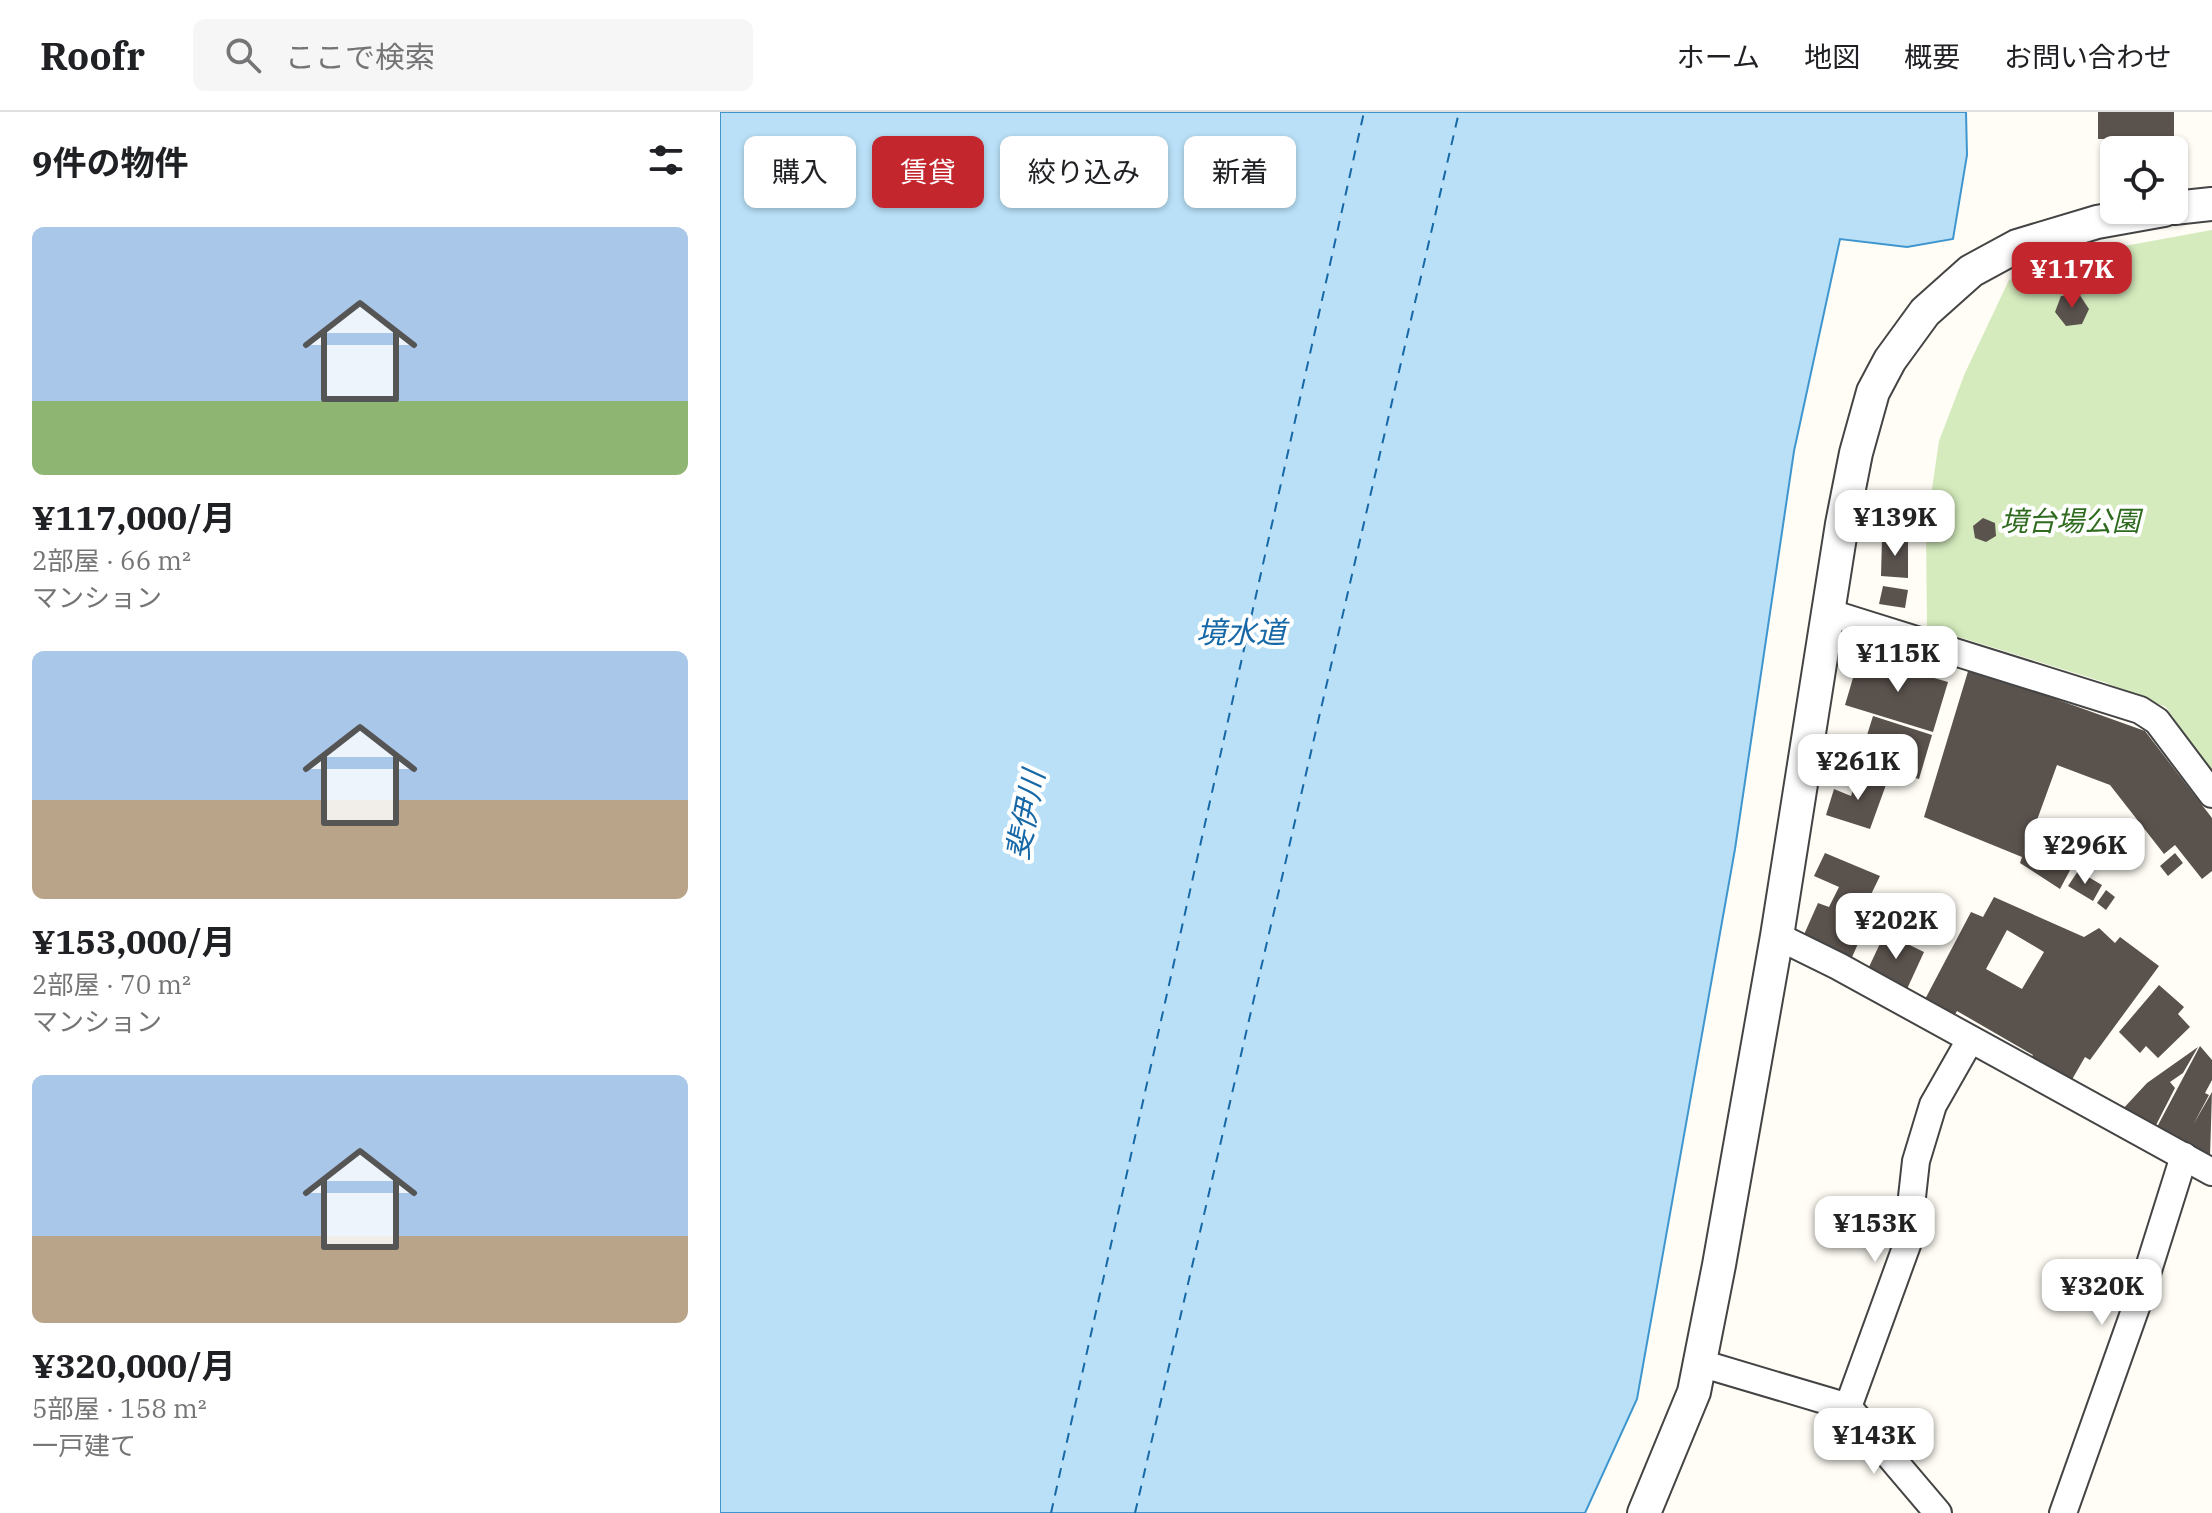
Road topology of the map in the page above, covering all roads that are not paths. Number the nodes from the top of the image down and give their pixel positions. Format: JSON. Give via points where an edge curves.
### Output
{"nodes":[{"id":1,"x":2212,"y":204,"type":"edge"},
{"id":2,"x":2188,"y":207,"type":"edge"},
{"id":3,"x":2100,"y":221,"type":"edge"},
{"id":4,"x":1830,"y":613,"type":"junction"},
{"id":5,"x":2212,"y":794,"type":"edge"},
{"id":6,"x":1777,"y":936,"type":"junction"},
{"id":7,"x":1970,"y":1040,"type":"junction"},
{"id":8,"x":2184,"y":1156,"type":"junction"},
{"id":9,"x":2212,"y":1172,"type":"edge"},
{"id":10,"x":1700,"y":1363,"type":"junction"},
{"id":11,"x":1848,"y":1407,"type":"junction"},
{"id":12,"x":1644,"y":1513,"type":"edge"},
{"id":13,"x":1938,"y":1513,"type":"edge"},
{"id":14,"x":2063,"y":1513,"type":"edge"}],
"edges":[{"from":1,"to":2,"type":"street"},
{"from":3,"to":4,"type":"street","via":[[2017,246],[1971,271],[1925,312],[1890,360],[1873,392],[1848,496]]},
{"from":4,"to":5,"type":"street","via":[[2140,710],[2157,721]]},
{"from":4,"to":6,"type":"street"},
{"from":6,"to":7,"type":"street"},
{"from":6,"to":10,"type":"street"},
{"from":7,"to":8,"type":"street"},
{"from":7,"to":11,"type":"street","via":[[1933,1105],[1916,1161],[1907,1249]]},
{"from":8,"to":9,"type":"street"},
{"from":8,"to":14,"type":"street"},
{"from":10,"to":11,"type":"street"},
{"from":10,"to":12,"type":"street","via":[[1694,1392]]},
{"from":11,"to":13,"type":"street"}]}
